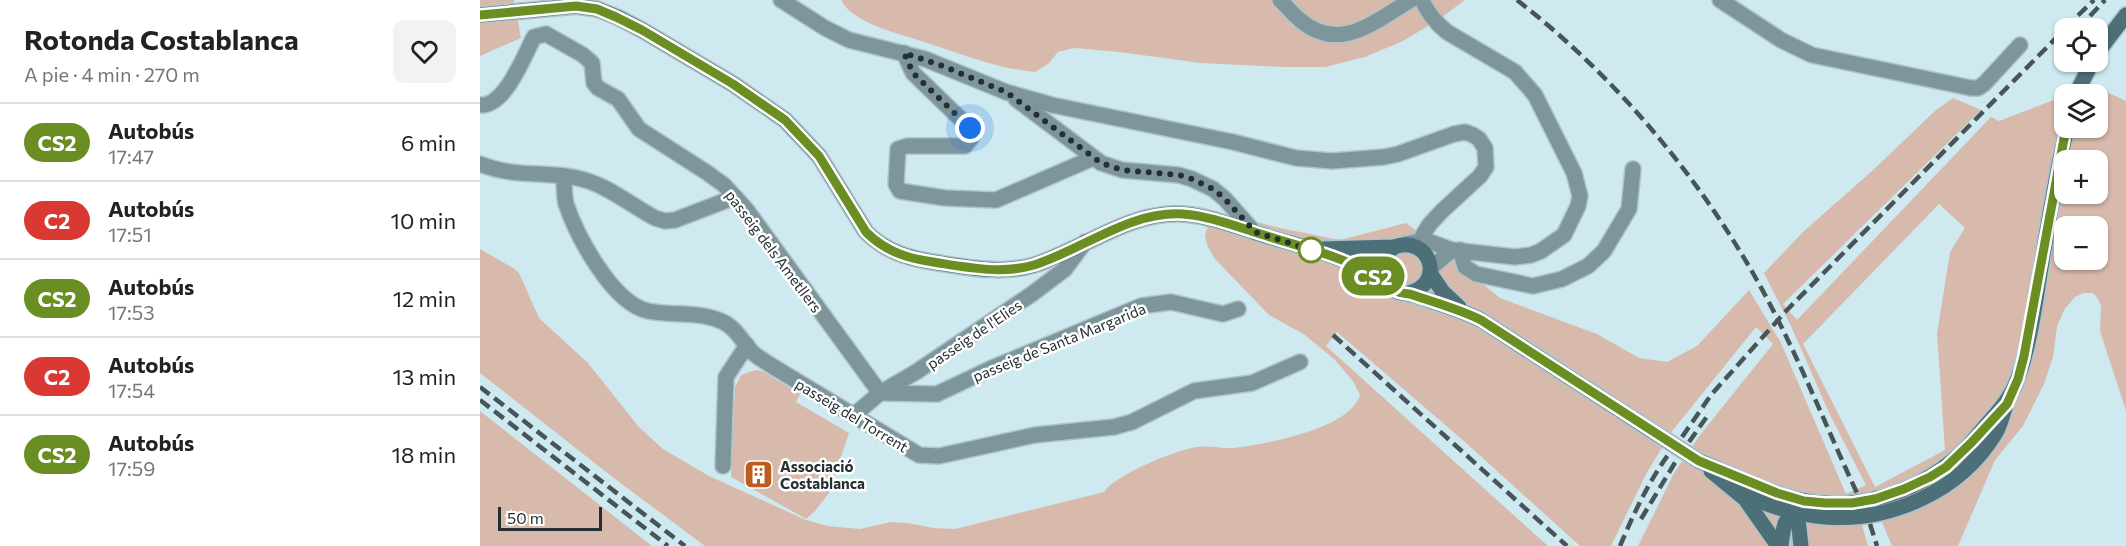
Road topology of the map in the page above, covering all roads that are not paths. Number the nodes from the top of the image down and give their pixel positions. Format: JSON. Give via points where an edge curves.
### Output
{"nodes":[{"id":1,"x":781,"y":0,"type":"edge"},
{"id":2,"x":1280,"y":0,"type":"edge"},
{"id":3,"x":1411,"y":0,"type":"edge"},
{"id":4,"x":1422,"y":0,"type":"edge"},
{"id":5,"x":1720,"y":0,"type":"edge"},
{"id":6,"x":480,"y":15,"type":"edge"},
{"id":7,"x":2126,"y":15,"type":"edge"},
{"id":8,"x":2108,"y":39,"type":"edge"},
{"id":9,"x":2020,"y":45,"type":"dead end"},
{"id":10,"x":904,"y":53,"type":"junction"},
{"id":11,"x":1006,"y":92,"type":"junction"},
{"id":12,"x":480,"y":105,"type":"edge"},
{"id":13,"x":2065,"y":138,"type":"edge"},
{"id":14,"x":1093,"y":158,"type":"junction"},
{"id":15,"x":480,"y":164,"type":"edge"},
{"id":16,"x":1633,"y":169,"type":"dead end"},
{"id":17,"x":564,"y":176,"type":"junction"},
{"id":18,"x":735,"y":197,"type":"junction"},
{"id":19,"x":1255,"y":232,"type":"junction"},
{"id":20,"x":1085,"y":242,"type":"junction"},
{"id":21,"x":1406,"y":244,"type":"junction"},
{"id":22,"x":1311,"y":249,"type":"junction"},
{"id":23,"x":1456,"y":250,"type":"junction"},
{"id":24,"x":1431,"y":271,"type":"junction"},
{"id":25,"x":1386,"y":283,"type":"junction"},
{"id":26,"x":1409,"y":293,"type":"junction"},
{"id":27,"x":1238,"y":309,"type":"dead end"},
{"id":28,"x":1464,"y":311,"type":"junction"},
{"id":29,"x":747,"y":345,"type":"junction"},
{"id":30,"x":1300,"y":362,"type":"dead end"},
{"id":31,"x":880,"y":393,"type":"junction"},
{"id":32,"x":2007,"y":404,"type":"junction"},
{"id":33,"x":854,"y":415,"type":"junction"},
{"id":34,"x":1699,"y":461,"type":"junction"},
{"id":35,"x":723,"y":466,"type":"dead end"},
{"id":36,"x":1761,"y":488,"type":"junction"},
{"id":37,"x":1904,"y":489,"type":"junction"},
{"id":38,"x":1738,"y":492,"type":"junction"},
{"id":39,"x":1792,"y":512,"type":"junction"},
{"id":40,"x":1828,"y":518,"type":"junction"},
{"id":41,"x":1780,"y":546,"type":"edge"},
{"id":42,"x":1802,"y":546,"type":"edge"}],
"edges":[{"from":1,"to":10,"type":"street","via":[[849,40]]},
{"from":2,"to":3,"type":"street","via":[[1302,22],[1322,33],[1339,36],[1363,30]]},
{"from":4,"to":23,"type":"street","via":[[1437,24],[1515,72],[1527,85],[1569,159],[1580,196],[1564,235],[1541,251],[1515,257]]},
{"from":5,"to":9,"type":"street","via":[[1781,40],[1812,55],[1971,88],[1984,84]]},
{"from":6,"to":20,"type":"main road","via":[[576,6],[597,9],[642,30],[785,120],[819,156],[866,232],[896,254],[972,268],[1013,268],[1033,265]]},
{"from":7,"to":8,"type":"main road"},
{"from":10,"to":11,"type":"street"},
{"from":10,"to":14,"type":"street","via":[[913,73],[970,128],[972,137],[965,146],[898,149],[900,191],[996,200]]},
{"from":11,"to":14,"type":"street"},
{"from":11,"to":21,"type":"street","via":[[1312,161],[1384,157],[1454,134],[1473,135],[1485,148],[1486,167]]},
{"from":12,"to":18,"type":"street","name":"passeig dels Ametllers","via":[[500,97],[534,37],[546,34],[589,59],[594,83],[618,99],[639,129],[706,172]]},
{"from":13,"to":32,"type":"main road","via":[[2024,356]]},
{"from":14,"to":19,"type":"street","via":[[1122,170],[1179,175],[1203,183],[1225,199]]},
{"from":15,"to":17,"type":"street","via":[[514,174]]},
{"from":16,"to":23,"type":"street","via":[[1629,208],[1604,251],[1588,266],[1562,279],[1533,286],[1476,274],[1465,267]]},
{"from":17,"to":18,"type":"street","via":[[592,182],[665,221]]},
{"from":17,"to":29,"type":"street","name":"passeig del Torrent","via":[[566,202],[576,226],[600,270],[625,299],[640,309],[721,321]]},
{"from":18,"to":31,"type":"street","name":"passeig dels Ametllers"},
{"from":19,"to":20,"type":"main road","via":[[1215,220],[1172,214],[1149,217]]},
{"from":19,"to":22,"type":"main road"},
{"from":20,"to":31,"type":"street","name":"passeig de l'Elies","via":[[1065,269],[1032,294]]},
{"from":21,"to":22,"type":"main road"},
{"from":21,"to":23,"type":"street","via":[[1425,240]]},
{"from":21,"to":24,"type":"main road","via":[[1425,253]]},
{"from":21,"to":25,"type":"main road","via":[[1387,253],[1381,265]]},
{"from":22,"to":25,"type":"main road"},
{"from":23,"to":24,"type":"street"},
{"from":24,"to":26,"type":"main road","via":[[1420,289]]},
{"from":24,"to":28,"type":"main road","via":[[1443,292]]},
{"from":25,"to":26,"type":"main road","via":[[1398,292]]},
{"from":26,"to":28,"type":"main road"},
{"from":27,"to":31,"type":"street","name":"passeig de Santa Margarida","via":[[1223,314],[1171,302],[1141,306],[937,394]]},
{"from":28,"to":34,"type":"main road","bridge":true},
{"from":29,"to":33,"type":"street","name":"passeig del Torrent","via":[[772,366]]},
{"from":29,"to":35,"type":"street","via":[[726,377]]},
{"from":30,"to":33,"type":"street","name":"passeig del Torrent","via":[[1252,383],[1194,391],[1114,427],[1035,435],[939,456],[919,455]]},
{"from":31,"to":33,"type":"street","name":"passeig de l'Elies"},
{"from":32,"to":37,"type":"main road","via":[[1959,455],[1930,477]]},
{"from":32,"to":40,"type":"main road","via":[[1996,433],[1976,460],[1935,492],[1893,511]]},
{"from":34,"to":36,"type":"main road"},
{"from":34,"to":38,"type":"main road"},
{"from":36,"to":37,"type":"main road","via":[[1804,501],[1840,503],[1875,499]]},
{"from":36,"to":39,"type":"main road"},
{"from":37,"to":39,"type":"main road","via":[[1883,504]]},
{"from":38,"to":39,"type":"main road"},
{"from":38,"to":41,"type":"main road"},
{"from":39,"to":40,"type":"main road"},
{"from":39,"to":41,"type":"main road"},
{"from":39,"to":42,"type":"main road","via":[[1798,519]]},
{"from":40,"to":42,"type":"main road","via":[[1816,525]]}]}
